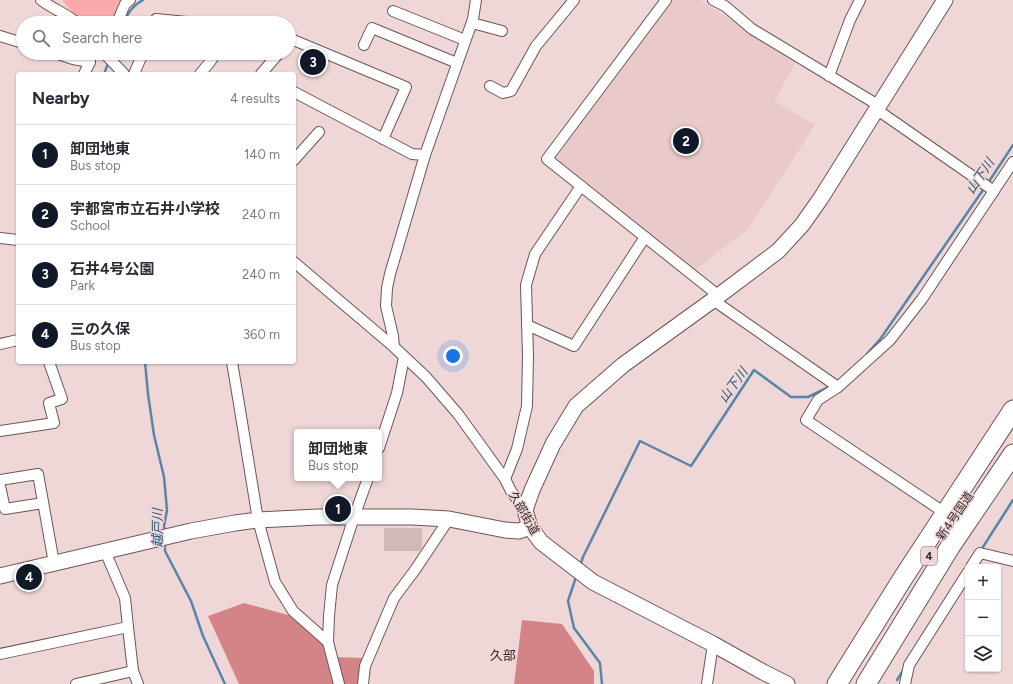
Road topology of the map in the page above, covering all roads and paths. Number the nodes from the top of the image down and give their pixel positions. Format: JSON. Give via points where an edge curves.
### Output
{"nodes":[{"id":1,"x":41,"y":0,"type":"edge"},
{"id":2,"x":130,"y":0,"type":"edge"},
{"id":3,"x":476,"y":0,"type":"edge"},
{"id":4,"x":574,"y":0,"type":"edge"},
{"id":5,"x":666,"y":0,"type":"edge"},
{"id":6,"x":713,"y":0,"type":"edge"},
{"id":7,"x":860,"y":0,"type":"edge"},
{"id":8,"x":945,"y":0,"type":"edge"},
{"id":9,"x":394,"y":11,"type":"dead end"},
{"id":10,"x":64,"y":16,"type":"edge"},
{"id":11,"x":120,"y":16,"type":"edge"},
{"id":12,"x":472,"y":23,"type":"junction"},
{"id":13,"x":502,"y":32,"type":"dead end"},
{"id":14,"x":0,"y":36,"type":"edge"},
{"id":15,"x":466,"y":40,"type":"junction"},
{"id":16,"x":16,"y":41,"type":"edge"},
{"id":17,"x":296,"y":41,"type":"edge"},
{"id":18,"x":364,"y":45,"type":"dead end"},
{"id":19,"x":79,"y":60,"type":"edge"},
{"id":20,"x":110,"y":60,"type":"edge"},
{"id":21,"x":140,"y":60,"type":"edge"},
{"id":22,"x":211,"y":60,"type":"edge"},
{"id":23,"x":273,"y":60,"type":"edge"},
{"id":24,"x":90,"y":62,"type":"joint"},
{"id":25,"x":457,"y":62,"type":"junction"},
{"id":26,"x":85,"y":72,"type":"edge"},
{"id":27,"x":122,"y":72,"type":"edge"},
{"id":28,"x":135,"y":72,"type":"edge"},
{"id":29,"x":202,"y":72,"type":"edge"},
{"id":30,"x":263,"y":72,"type":"edge"},
{"id":31,"x":829,"y":76,"type":"junction"},
{"id":32,"x":490,"y":86,"type":"dead end"},
{"id":33,"x":296,"y":93,"type":"edge"},
{"id":34,"x":877,"y":107,"type":"junction"},
{"id":35,"x":319,"y":132,"type":"dead end"},
{"id":36,"x":383,"y":139,"type":"junction"},
{"id":37,"x":425,"y":155,"type":"junction"},
{"id":38,"x":296,"y":158,"type":"edge"},
{"id":39,"x":1013,"y":162,"type":"edge"},
{"id":40,"x":581,"y":186,"type":"junction"},
{"id":41,"x":994,"y":191,"type":"junction"},
{"id":42,"x":645,"y":237,"type":"junction"},
{"id":43,"x":0,"y":238,"type":"edge"},
{"id":44,"x":16,"y":240,"type":"edge"},
{"id":45,"x":296,"y":264,"type":"edge"},
{"id":46,"x":716,"y":298,"type":"junction"},
{"id":47,"x":527,"y":325,"type":"junction"},
{"id":48,"x":16,"y":340,"type":"edge"},
{"id":49,"x":0,"y":344,"type":"edge"},
{"id":50,"x":394,"y":347,"type":"junction"},
{"id":51,"x":404,"y":357,"type":"junction"},
{"id":52,"x":50,"y":364,"type":"edge"},
{"id":53,"x":232,"y":364,"type":"edge"},
{"id":54,"x":838,"y":387,"type":"junction"},
{"id":55,"x":1013,"y":410,"type":"edge"},
{"id":56,"x":0,"y":431,"type":"edge"},
{"id":57,"x":1013,"y":431,"type":"edge"},
{"id":58,"x":382,"y":439,"type":"edge"},
{"id":59,"x":1013,"y":454,"type":"edge"},
{"id":60,"x":1013,"y":472,"type":"edge"},
{"id":61,"x":505,"y":479,"type":"junction"},
{"id":62,"x":0,"y":480,"type":"edge"},
{"id":63,"x":367,"y":481,"type":"edge"},
{"id":64,"x":0,"y":486,"type":"edge"},
{"id":65,"x":43,"y":503,"type":"junction"},
{"id":66,"x":525,"y":510,"type":"junction"},
{"id":67,"x":945,"y":513,"type":"junction"},
{"id":68,"x":354,"y":517,"type":"junction"},
{"id":69,"x":449,"y":519,"type":"junction"},
{"id":70,"x":258,"y":520,"type":"junction"},
{"id":71,"x":530,"y":527,"type":"junction"},
{"id":72,"x":105,"y":551,"type":"junction"},
{"id":73,"x":1013,"y":561,"type":"edge"},
{"id":74,"x":54,"y":563,"type":"junction"},
{"id":75,"x":973,"y":564,"type":"edge"},
{"id":76,"x":0,"y":576,"type":"edge"},
{"id":77,"x":965,"y":577,"type":"edge"},
{"id":78,"x":128,"y":627,"type":"junction"},
{"id":79,"x":328,"y":642,"type":"junction"},
{"id":80,"x":713,"y":644,"type":"junction"},
{"id":81,"x":0,"y":654,"type":"edge"},
{"id":82,"x":133,"y":671,"type":"junction"},
{"id":83,"x":76,"y":684,"type":"edge"},
{"id":84,"x":138,"y":684,"type":"edge"},
{"id":85,"x":339,"y":684,"type":"edge"},
{"id":86,"x":363,"y":684,"type":"edge"},
{"id":87,"x":707,"y":684,"type":"edge"},
{"id":88,"x":787,"y":684,"type":"edge"},
{"id":89,"x":837,"y":684,"type":"edge"},
{"id":90,"x":850,"y":684,"type":"edge"},
{"id":91,"x":866,"y":684,"type":"edge"},
{"id":92,"x":877,"y":684,"type":"edge"},
{"id":93,"x":905,"y":684,"type":"edge"}],
"edges":[{"from":1,"to":10,"type":"street"},
{"from":2,"to":11,"type":"street","via":[[125,4]]},
{"from":3,"to":12,"type":"street"},
{"from":4,"to":32,"type":"street","via":[[536,46],[512,91],[503,93]]},
{"from":5,"to":40,"type":"street","via":[[547,159]]},
{"from":6,"to":31,"type":"street","via":[[725,6],[752,29]]},
{"from":7,"to":31,"type":"street"},
{"from":8,"to":34,"type":"street"},
{"from":9,"to":15,"type":"street"},
{"from":12,"to":13,"type":"street"},
{"from":12,"to":15,"type":"street"},
{"from":14,"to":16,"type":"street"},
{"from":15,"to":25,"type":"street"},
{"from":17,"to":36,"type":"street","via":[[406,87]]},
{"from":18,"to":25,"type":"street","via":[[372,28]]},
{"from":19,"to":24,"type":"street"},
{"from":20,"to":27,"type":"street"},
{"from":21,"to":28,"type":"street"},
{"from":22,"to":29,"type":"street"},
{"from":23,"to":30,"type":"street"},
{"from":24,"to":26,"type":"street"},
{"from":25,"to":37,"type":"street"},
{"from":31,"to":34,"type":"street"},
{"from":33,"to":36,"type":"street"},
{"from":34,"to":41,"type":"street"},
{"from":34,"to":46,"type":"street","via":[[802,225],[778,251]]},
{"from":35,"to":38,"type":"street"},
{"from":36,"to":37,"type":"street","via":[[412,154]]},
{"from":37,"to":50,"type":"street","via":[[386,288],[386,306]]},
{"from":39,"to":41,"type":"street"},
{"from":40,"to":42,"type":"street"},
{"from":40,"to":47,"type":"street","via":[[536,254],[526,285]]},
{"from":41,"to":54,"type":"street","via":[[922,299],[890,340]]},
{"from":42,"to":46,"type":"street"},
{"from":42,"to":47,"type":"street","via":[[574,346]]},
{"from":43,"to":44,"type":"street"},
{"from":45,"to":50,"type":"street","name":"久部街道"},
{"from":46,"to":54,"type":"street"},
{"from":46,"to":66,"type":"street","via":[[623,365],[576,406],[553,444]]},
{"from":47,"to":61,"type":"street","via":[[527,406],[517,449]]},
{"from":48,"to":49,"type":"street"},
{"from":50,"to":51,"type":"street","name":"久部街道"},
{"from":51,"to":58,"type":"street","via":[[397,393]]},
{"from":51,"to":61,"type":"street","name":"久部街道","via":[[426,377],[458,414]]},
{"from":52,"to":56,"type":"street","via":[[62,399],[49,403],[54,423]]},
{"from":53,"to":70,"type":"street"},
{"from":54,"to":67,"type":"street","via":[[818,400],[806,420]]},
{"from":55,"to":67,"type":"highway"},
{"from":57,"to":90,"type":"highway","name":"新4号国道","number":"4","via":[[940,539]]},
{"from":59,"to":91,"type":"highway","name":"新4号国道","number":"4","via":[[950,547]]},
{"from":60,"to":92,"type":"highway"},
{"from":61,"to":66,"type":"street","name":"久部街道"},
{"from":62,"to":65,"type":"street","via":[[38,474]]},
{"from":63,"to":68,"type":"street"},
{"from":64,"to":65,"type":"street","via":[[5,509]]},
{"from":65,"to":74,"type":"street"},
{"from":66,"to":71,"type":"street","name":"久部街道"},
{"from":67,"to":89,"type":"highway"},
{"from":68,"to":69,"type":"street"},
{"from":68,"to":70,"type":"street"},
{"from":68,"to":79,"type":"street","via":[[332,585]]},
{"from":69,"to":71,"type":"street","via":[[504,530],[519,531]]},
{"from":69,"to":86,"type":"street","via":[[394,598],[365,666]]},
{"from":70,"to":72,"type":"street"},
{"from":70,"to":79,"type":"street","via":[[275,582],[293,611]]},
{"from":71,"to":80,"type":"street","name":"久部街道","via":[[542,542],[593,582]]},
{"from":72,"to":74,"type":"street"},
{"from":72,"to":78,"type":"street","via":[[125,598]]},
{"from":73,"to":75,"type":"street","via":[[980,553]]},
{"from":74,"to":76,"type":"street"},
{"from":77,"to":93,"type":"street","via":[[909,665]]},
{"from":78,"to":81,"type":"street"},
{"from":78,"to":82,"type":"street"},
{"from":79,"to":85,"type":"street"},
{"from":80,"to":87,"type":"street"},
{"from":80,"to":88,"type":"street","name":"久部街道"},
{"from":82,"to":83,"type":"street"},
{"from":82,"to":84,"type":"street"}]}
